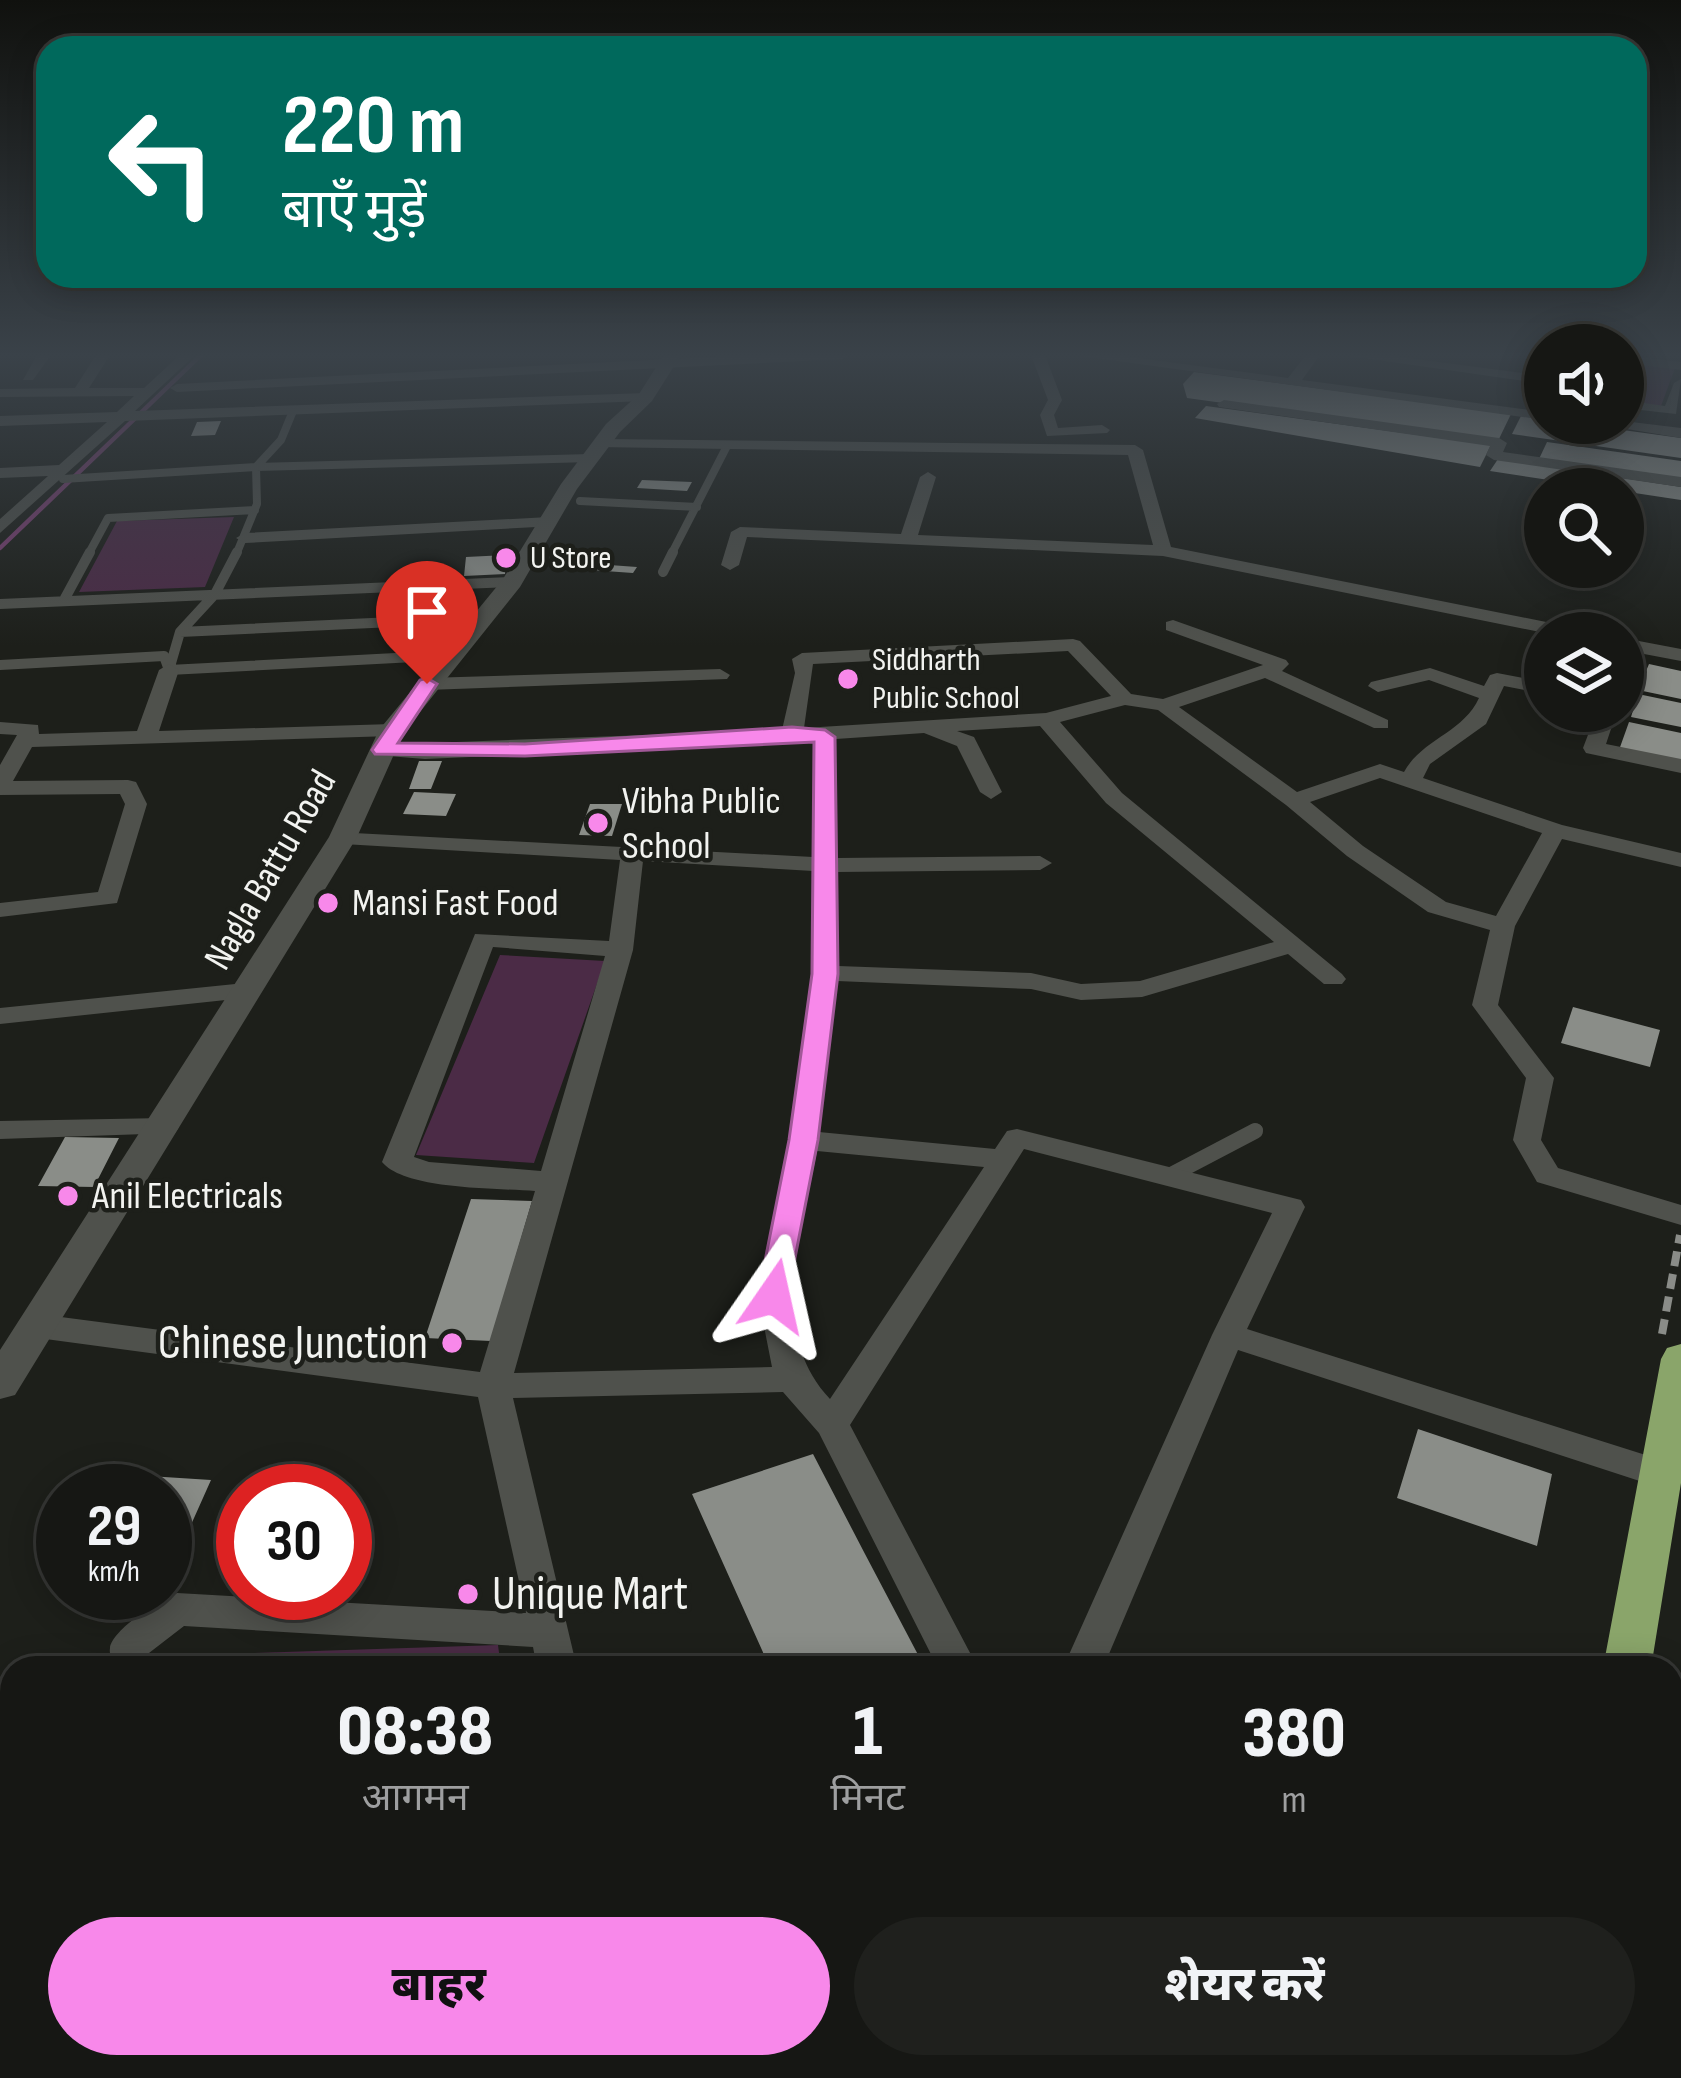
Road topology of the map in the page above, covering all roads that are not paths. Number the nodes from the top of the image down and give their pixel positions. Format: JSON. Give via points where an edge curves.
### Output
{"nodes":[{"id":1,"x":90,"y":452,"type":"edge"},
{"id":2,"x":270,"y":452,"type":"edge"},
{"id":3,"x":576,"y":452,"type":"edge"},
{"id":4,"x":596,"y":452,"type":"edge"},
{"id":5,"x":725,"y":452,"type":"edge"},
{"id":6,"x":1136,"y":452,"type":"edge"},
{"id":7,"x":1495,"y":452,"type":"edge"},
{"id":8,"x":256,"y":467,"type":"junction"},
{"id":9,"x":0,"y":473,"type":"edge"},
{"id":10,"x":63,"y":474,"type":"junction"},
{"id":11,"x":928,"y":477,"type":"dead end"},
{"id":12,"x":1681,"y":482,"type":"edge"},
{"id":13,"x":580,"y":501,"type":"dead end"},
{"id":14,"x":697,"y":507,"type":"junction"},
{"id":15,"x":20,"y":510,"type":"junction"},
{"id":16,"x":255,"y":510,"type":"junction"},
{"id":17,"x":0,"y":513,"type":"edge"},
{"id":18,"x":549,"y":522,"type":"junction"},
{"id":19,"x":0,"y":528,"type":"edge"},
{"id":20,"x":245,"y":538,"type":"junction"},
{"id":21,"x":908,"y":539,"type":"junction"},
{"id":22,"x":1163,"y":551,"type":"junction"},
{"id":23,"x":730,"y":565,"type":"dead end"},
{"id":24,"x":663,"y":572,"type":"dead end"},
{"id":25,"x":512,"y":582,"type":"junction"},
{"id":26,"x":215,"y":594,"type":"junction"},
{"id":27,"x":64,"y":601,"type":"junction"},
{"id":28,"x":0,"y":604,"type":"edge"},
{"id":29,"x":479,"y":618,"type":"junction"},
{"id":30,"x":1524,"y":624,"type":"edge"},
{"id":31,"x":1173,"y":626,"type":"dead end"},
{"id":32,"x":180,"y":632,"type":"junction"},
{"id":33,"x":1644,"y":648,"type":"edge"},
{"id":34,"x":452,"y":655,"type":"junction"},
{"id":35,"x":1681,"y":655,"type":"edge"},
{"id":36,"x":0,"y":665,"type":"edge"},
{"id":37,"x":169,"y":670,"type":"junction"},
{"id":38,"x":1267,"y":671,"type":"junction"},
{"id":39,"x":720,"y":675,"type":"dead end"},
{"id":40,"x":427,"y":684,"type":"junction"},
{"id":41,"x":1524,"y":684,"type":"edge"},
{"id":42,"x":1378,"y":686,"type":"dead end"},
{"id":43,"x":1490,"y":695,"type":"junction"},
{"id":44,"x":1125,"y":699,"type":"junction"},
{"id":45,"x":1164,"y":705,"type":"junction"},
{"id":46,"x":1046,"y":719,"type":"junction"},
{"id":47,"x":1381,"y":724,"type":"dead end"},
{"id":48,"x":926,"y":726,"type":"junction"},
{"id":49,"x":0,"y":728,"type":"edge"},
{"id":50,"x":1600,"y":732,"type":"edge"},
{"id":51,"x":147,"y":734,"type":"junction"},
{"id":52,"x":792,"y":734,"type":"junction"},
{"id":53,"x":388,"y":740,"type":"junction"},
{"id":54,"x":23,"y":741,"type":"junction"},
{"id":55,"x":1681,"y":766,"type":"edge"},
{"id":56,"x":2,"y":780,"type":"edge"},
{"id":57,"x":1410,"y":781,"type":"junction"},
{"id":58,"x":991,"y":792,"type":"dead end"},
{"id":59,"x":1294,"y":800,"type":"junction"},
{"id":60,"x":1555,"y":830,"type":"junction"},
{"id":61,"x":344,"y":837,"type":"junction"},
{"id":62,"x":632,"y":855,"type":"junction"},
{"id":63,"x":1681,"y":860,"type":"edge"},
{"id":64,"x":1040,"y":863,"type":"dead end"},
{"id":65,"x":825,"y":866,"type":"junction"},
{"id":66,"x":0,"y":910,"type":"edge"},
{"id":67,"x":1503,"y":926,"type":"junction"},
{"id":68,"x":1292,"y":945,"type":"junction"},
{"id":69,"x":620,"y":950,"type":"junction"},
{"id":70,"x":825,"y":974,"type":"junction"},
{"id":71,"x":1333,"y":979,"type":"dead end"},
{"id":72,"x":245,"y":991,"type":"junction"},
{"id":73,"x":0,"y":1016,"type":"edge"},
{"id":74,"x":165,"y":1127,"type":"junction"},
{"id":75,"x":0,"y":1130,"type":"edge"},
{"id":76,"x":1257,"y":1130,"type":"dead end"},
{"id":77,"x":804,"y":1140,"type":"junction"},
{"id":78,"x":1004,"y":1159,"type":"junction"},
{"id":79,"x":1173,"y":1174,"type":"junction"},
{"id":80,"x":550,"y":1182,"type":"junction"},
{"id":81,"x":1681,"y":1215,"type":"edge"},
{"id":82,"x":38,"y":1326,"type":"junction"},
{"id":83,"x":1228,"y":1335,"type":"junction"},
{"id":84,"x":1681,"y":1359,"type":"edge"},
{"id":85,"x":791,"y":1379,"type":"junction"},
{"id":86,"x":0,"y":1384,"type":"edge"},
{"id":87,"x":494,"y":1386,"type":"junction"},
{"id":88,"x":832,"y":1424,"type":"junction"},
{"id":89,"x":1661,"y":1474,"type":"junction"},
{"id":90,"x":552,"y":1649,"type":"edge"},
{"id":91,"x":130,"y":1656,"type":"edge"},
{"id":92,"x":952,"y":1656,"type":"edge"},
{"id":93,"x":1088,"y":1656,"type":"edge"},
{"id":94,"x":1629,"y":1656,"type":"edge"}],
"edges":[{"from":1,"to":10,"type":"street"},
{"from":2,"to":8,"type":"lane"},
{"from":3,"to":8,"type":"lane"},
{"from":4,"to":18,"type":"street","name":"Nagla Battu Road"},
{"from":5,"to":14,"type":"lane"},
{"from":6,"to":22,"type":"street"},
{"from":7,"to":12,"type":"street"},
{"from":8,"to":10,"type":"lane"},
{"from":8,"to":16,"type":"lane"},
{"from":9,"to":10,"type":"street"},
{"from":10,"to":15,"type":"street"},
{"from":11,"to":21,"type":"street"},
{"from":13,"to":14,"type":"lane"},
{"from":14,"to":24,"type":"lane"},
{"from":15,"to":17,"type":"street"},
{"from":15,"to":19,"type":"street"},
{"from":16,"to":20,"type":"lane"},
{"from":16,"to":27,"type":"lane","via":[[108,518]]},
{"from":18,"to":20,"type":"street"},
{"from":18,"to":25,"type":"street","name":"Nagla Battu Road"},
{"from":20,"to":26,"type":"lane"},
{"from":21,"to":22,"type":"street"},
{"from":21,"to":23,"type":"street","via":[[740,532]]},
{"from":22,"to":30,"type":"street"},
{"from":25,"to":26,"type":"lane"},
{"from":25,"to":29,"type":"street","name":"Nagla Battu Road"},
{"from":26,"to":27,"type":"lane"},
{"from":26,"to":32,"type":"lane"},
{"from":27,"to":28,"type":"lane"},
{"from":29,"to":32,"type":"lane"},
{"from":29,"to":34,"type":"street","name":"Nagla Battu Road"},
{"from":31,"to":38,"type":"street","via":[[1279,664]]},
{"from":32,"to":37,"type":"lane"},
{"from":33,"to":35,"type":"street"},
{"from":34,"to":37,"type":"lane"},
{"from":34,"to":40,"type":"street","name":"Nagla Battu Road"},
{"from":36,"to":37,"type":"lane","via":[[164,656]]},
{"from":37,"to":51,"type":"street"},
{"from":38,"to":45,"type":"street"},
{"from":38,"to":47,"type":"street"},
{"from":39,"to":40,"type":"street"},
{"from":40,"to":53,"type":"street","name":"Nagla Battu Road"},
{"from":41,"to":43,"type":"street","via":[[1497,679]]},
{"from":42,"to":43,"type":"street","via":[[1430,674]]},
{"from":43,"to":57,"type":"street","via":[[1479,720],[1421,760]]},
{"from":44,"to":45,"type":"street"},
{"from":44,"to":46,"type":"street"},
{"from":44,"to":52,"type":"street","via":[[1073,645],[802,659]]},
{"from":45,"to":59,"type":"street"},
{"from":46,"to":48,"type":"street"},
{"from":46,"to":68,"type":"street","via":[[1114,798]]},
{"from":48,"to":52,"type":"street"},
{"from":48,"to":58,"type":"street","via":[[965,742]]},
{"from":49,"to":54,"type":"street","via":[[31,729]]},
{"from":50,"to":55,"type":"street","via":[[1594,748]]},
{"from":51,"to":53,"type":"street"},
{"from":51,"to":54,"type":"street"},
{"from":52,"to":53,"type":"street","via":[[660,749],[424,753]]},
{"from":52,"to":65,"type":"street","via":[[825,737]]},
{"from":53,"to":61,"type":"street","name":"Nagla Battu Road"},
{"from":54,"to":56,"type":"street"},
{"from":56,"to":66,"type":"street","via":[[128,787],[136,804],[107,898]]},
{"from":57,"to":59,"type":"street","via":[[1380,771]]},
{"from":57,"to":60,"type":"street"},
{"from":59,"to":67,"type":"street","via":[[1437,907]]},
{"from":60,"to":63,"type":"street"},
{"from":60,"to":67,"type":"street"},
{"from":61,"to":62,"type":"street"},
{"from":61,"to":72,"type":"street","name":"Nagla Battu Road"},
{"from":62,"to":65,"type":"street"},
{"from":62,"to":69,"type":"street"},
{"from":64,"to":65,"type":"street"},
{"from":65,"to":70,"type":"street"},
{"from":67,"to":81,"type":"street","via":[[1485,1005],[1540,1078],[1527,1139],[1547,1175]]},
{"from":68,"to":70,"type":"street","via":[[1142,989]]},
{"from":68,"to":71,"type":"street"},
{"from":69,"to":80,"type":"street"},
{"from":69,"to":80,"type":"street","via":[[484,939],[397,1162],[427,1172]]},
{"from":70,"to":77,"type":"street"},
{"from":72,"to":73,"type":"street"},
{"from":72,"to":74,"type":"street","name":"Nagla Battu Road"},
{"from":74,"to":75,"type":"street"},
{"from":74,"to":82,"type":"street","name":"Nagla Battu Road"},
{"from":76,"to":79,"type":"lane"},
{"from":77,"to":78,"type":"street"},
{"from":77,"to":85,"type":"street","via":[[774,1296]]},
{"from":78,"to":79,"type":"street","via":[[1017,1138]]},
{"from":78,"to":88,"type":"street"},
{"from":79,"to":83,"type":"street","via":[[1290,1207]]},
{"from":80,"to":87,"type":"street"},
{"from":82,"to":86,"type":"street","name":"Nagla Battu Road"},
{"from":82,"to":87,"type":"street"},
{"from":83,"to":89,"type":"street"},
{"from":83,"to":93,"type":"street"},
{"from":84,"to":89,"type":"highway"},
{"from":85,"to":87,"type":"street"},
{"from":85,"to":88,"type":"street"},
{"from":87,"to":90,"type":"street"},
{"from":88,"to":92,"type":"street"},
{"from":89,"to":94,"type":"highway"},
{"from":90,"to":91,"type":"street","via":[[177,1610],[129,1647]]}]}
